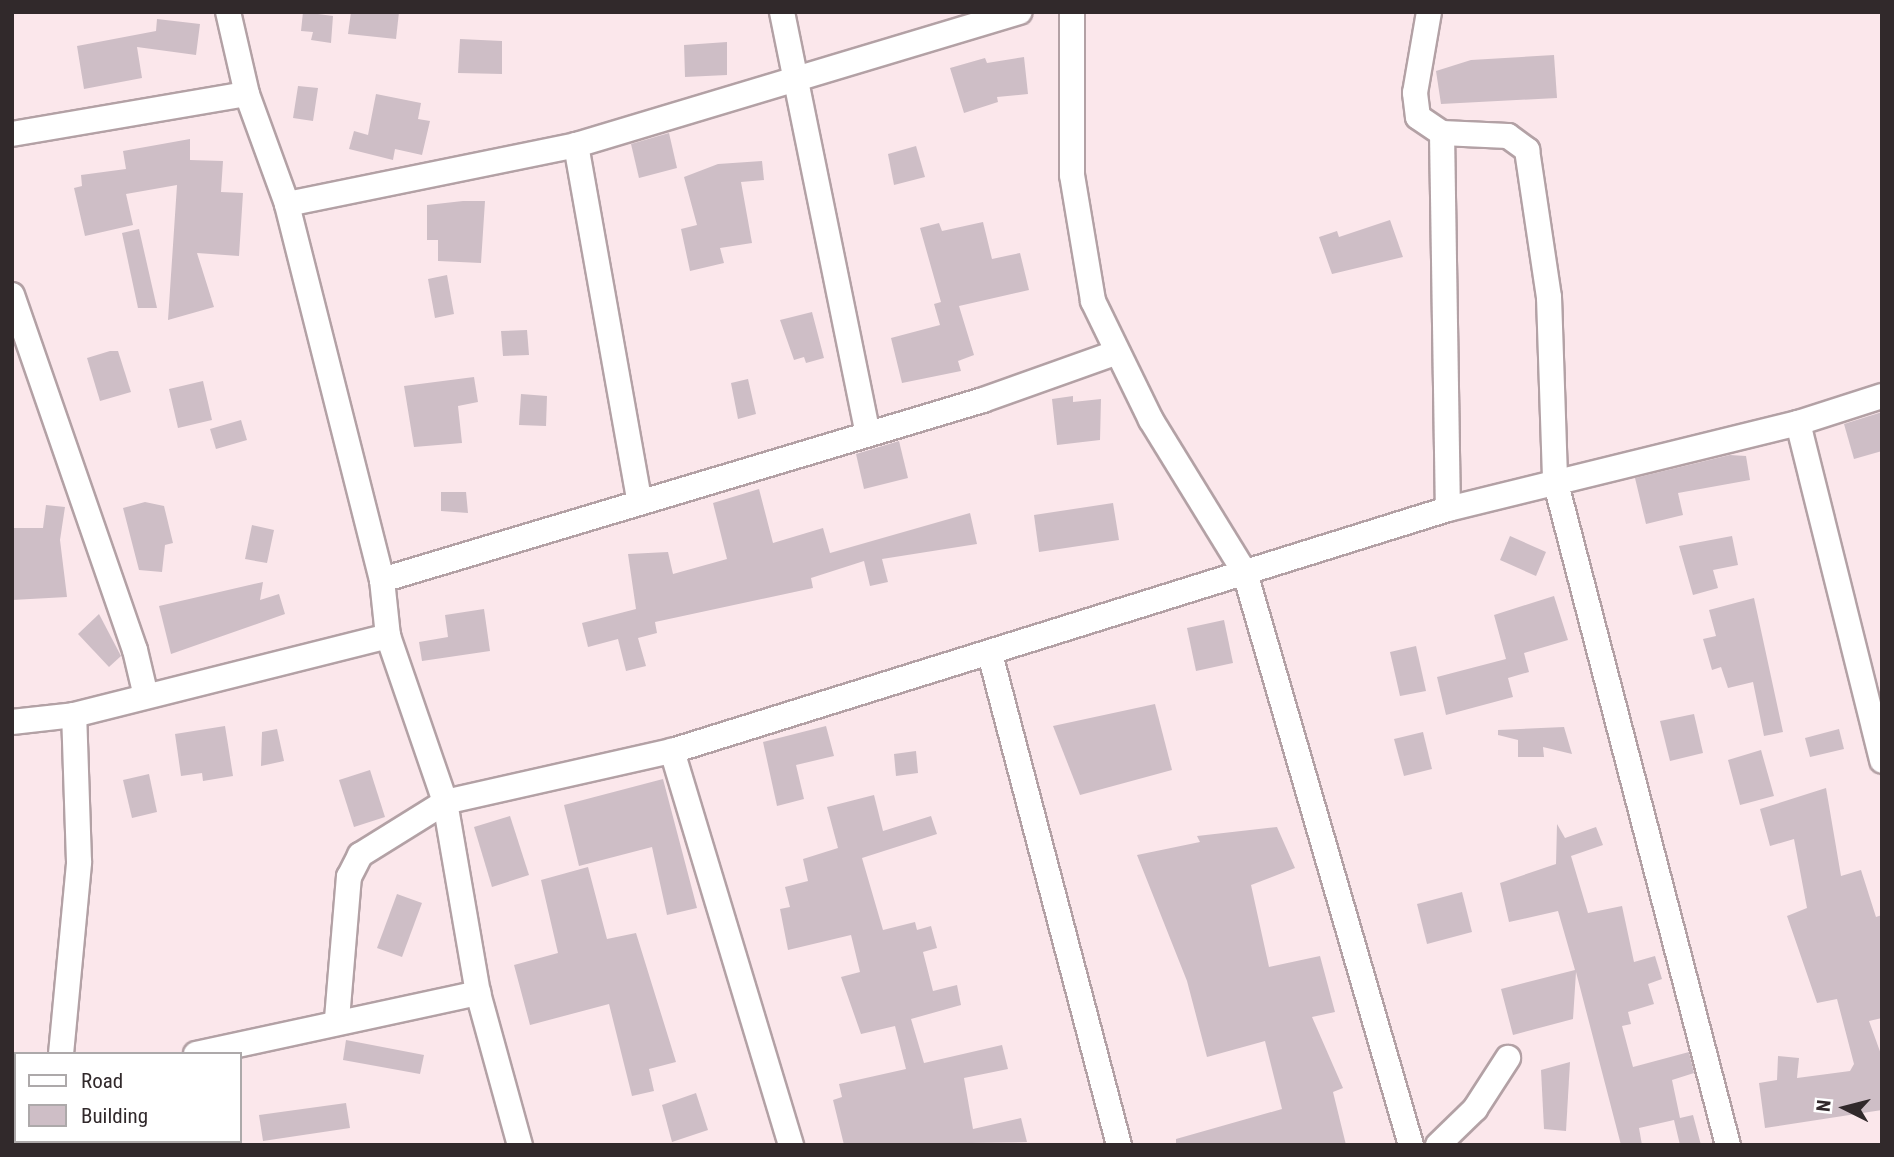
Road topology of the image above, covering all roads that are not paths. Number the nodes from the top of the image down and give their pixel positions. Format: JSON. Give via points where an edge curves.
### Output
{"nodes":[{"id":1,"x":228,"y":12,"type":"edge"},
{"id":2,"x":782,"y":12,"type":"edge"},
{"id":3,"x":1020,"y":12,"type":"edge"},
{"id":4,"x":1072,"y":12,"type":"edge"},
{"id":5,"x":1429,"y":12,"type":"edge"},
{"id":6,"x":796,"y":82,"type":"junction"},
{"id":7,"x":247,"y":94,"type":"junction"},
{"id":8,"x":1442,"y":133,"type":"junction"},
{"id":9,"x":12,"y":134,"type":"edge"},
{"id":10,"x":576,"y":145,"type":"junction"},
{"id":11,"x":287,"y":204,"type":"junction"},
{"id":12,"x":12,"y":295,"type":"edge"},
{"id":13,"x":1115,"y":354,"type":"junction"},
{"id":14,"x":1882,"y":396,"type":"edge"},
{"id":15,"x":1798,"y":423,"type":"junction"},
{"id":16,"x":867,"y":432,"type":"junction"},
{"id":17,"x":1555,"y":480,"type":"junction"},
{"id":18,"x":639,"y":499,"type":"junction"},
{"id":19,"x":1448,"y":509,"type":"junction"},
{"id":20,"x":1245,"y":573,"type":"junction"},
{"id":21,"x":382,"y":580,"type":"junction"},
{"id":22,"x":388,"y":636,"type":"junction"},
{"id":23,"x":990,"y":653,"type":"junction"},
{"id":24,"x":146,"y":696,"type":"junction"},
{"id":25,"x":74,"y":715,"type":"junction"},
{"id":26,"x":12,"y":722,"type":"edge"},
{"id":27,"x":672,"y":751,"type":"junction"},
{"id":28,"x":1882,"y":761,"type":"edge"},
{"id":29,"x":445,"y":802,"type":"junction"},
{"id":30,"x":478,"y":993,"type":"junction"},
{"id":31,"x":337,"y":1019,"type":"junction"},
{"id":32,"x":61,"y":1052,"type":"edge"},
{"id":33,"x":204,"y":1052,"type":"edge"},
{"id":34,"x":1508,"y":1058,"type":"dead end"},
{"id":35,"x":520,"y":1145,"type":"edge"},
{"id":36,"x":791,"y":1145,"type":"edge"},
{"id":37,"x":1119,"y":1145,"type":"edge"},
{"id":38,"x":1410,"y":1145,"type":"edge"},
{"id":39,"x":1438,"y":1145,"type":"edge"},
{"id":40,"x":1728,"y":1145,"type":"edge"}],
"edges":[{"from":1,"to":7,"type":"street"},
{"from":2,"to":6,"type":"street"},
{"from":3,"to":6,"type":"street"},
{"from":4,"to":13,"type":"street","via":[[1072,175],[1080,244]]},
{"from":5,"to":8,"type":"street","via":[[1415,93],[1418,117]]},
{"from":6,"to":10,"type":"street"},
{"from":6,"to":16,"type":"street"},
{"from":7,"to":9,"type":"street"},
{"from":7,"to":11,"type":"street"},
{"from":8,"to":17,"type":"street","via":[[1508,136],[1527,150],[1549,297]]},
{"from":8,"to":19,"type":"street"},
{"from":10,"to":11,"type":"street"},
{"from":10,"to":18,"type":"street"},
{"from":11,"to":21,"type":"street"},
{"from":12,"to":24,"type":"street","via":[[135,649]]},
{"from":13,"to":16,"type":"street","via":[[983,400]]},
{"from":13,"to":20,"type":"street"},
{"from":14,"to":15,"type":"street"},
{"from":15,"to":17,"type":"street"},
{"from":15,"to":28,"type":"street"},
{"from":16,"to":18,"type":"street"},
{"from":17,"to":19,"type":"street"},
{"from":17,"to":40,"type":"street"},
{"from":18,"to":21,"type":"street"},
{"from":19,"to":20,"type":"street"},
{"from":20,"to":23,"type":"street"},
{"from":20,"to":38,"type":"street"},
{"from":21,"to":22,"type":"street"},
{"from":22,"to":24,"type":"street"},
{"from":22,"to":29,"type":"street"},
{"from":23,"to":27,"type":"street"},
{"from":23,"to":37,"type":"street"},
{"from":24,"to":25,"type":"street"},
{"from":25,"to":26,"type":"street"},
{"from":25,"to":32,"type":"street","via":[[79,862]]},
{"from":27,"to":29,"type":"street"},
{"from":27,"to":36,"type":"street"},
{"from":29,"to":30,"type":"street"},
{"from":29,"to":31,"type":"street","via":[[360,855],[349,877]]},
{"from":30,"to":31,"type":"street"},
{"from":30,"to":35,"type":"street"},
{"from":31,"to":33,"type":"street"},
{"from":34,"to":39,"type":"street","via":[[1475,1109]]}]}
